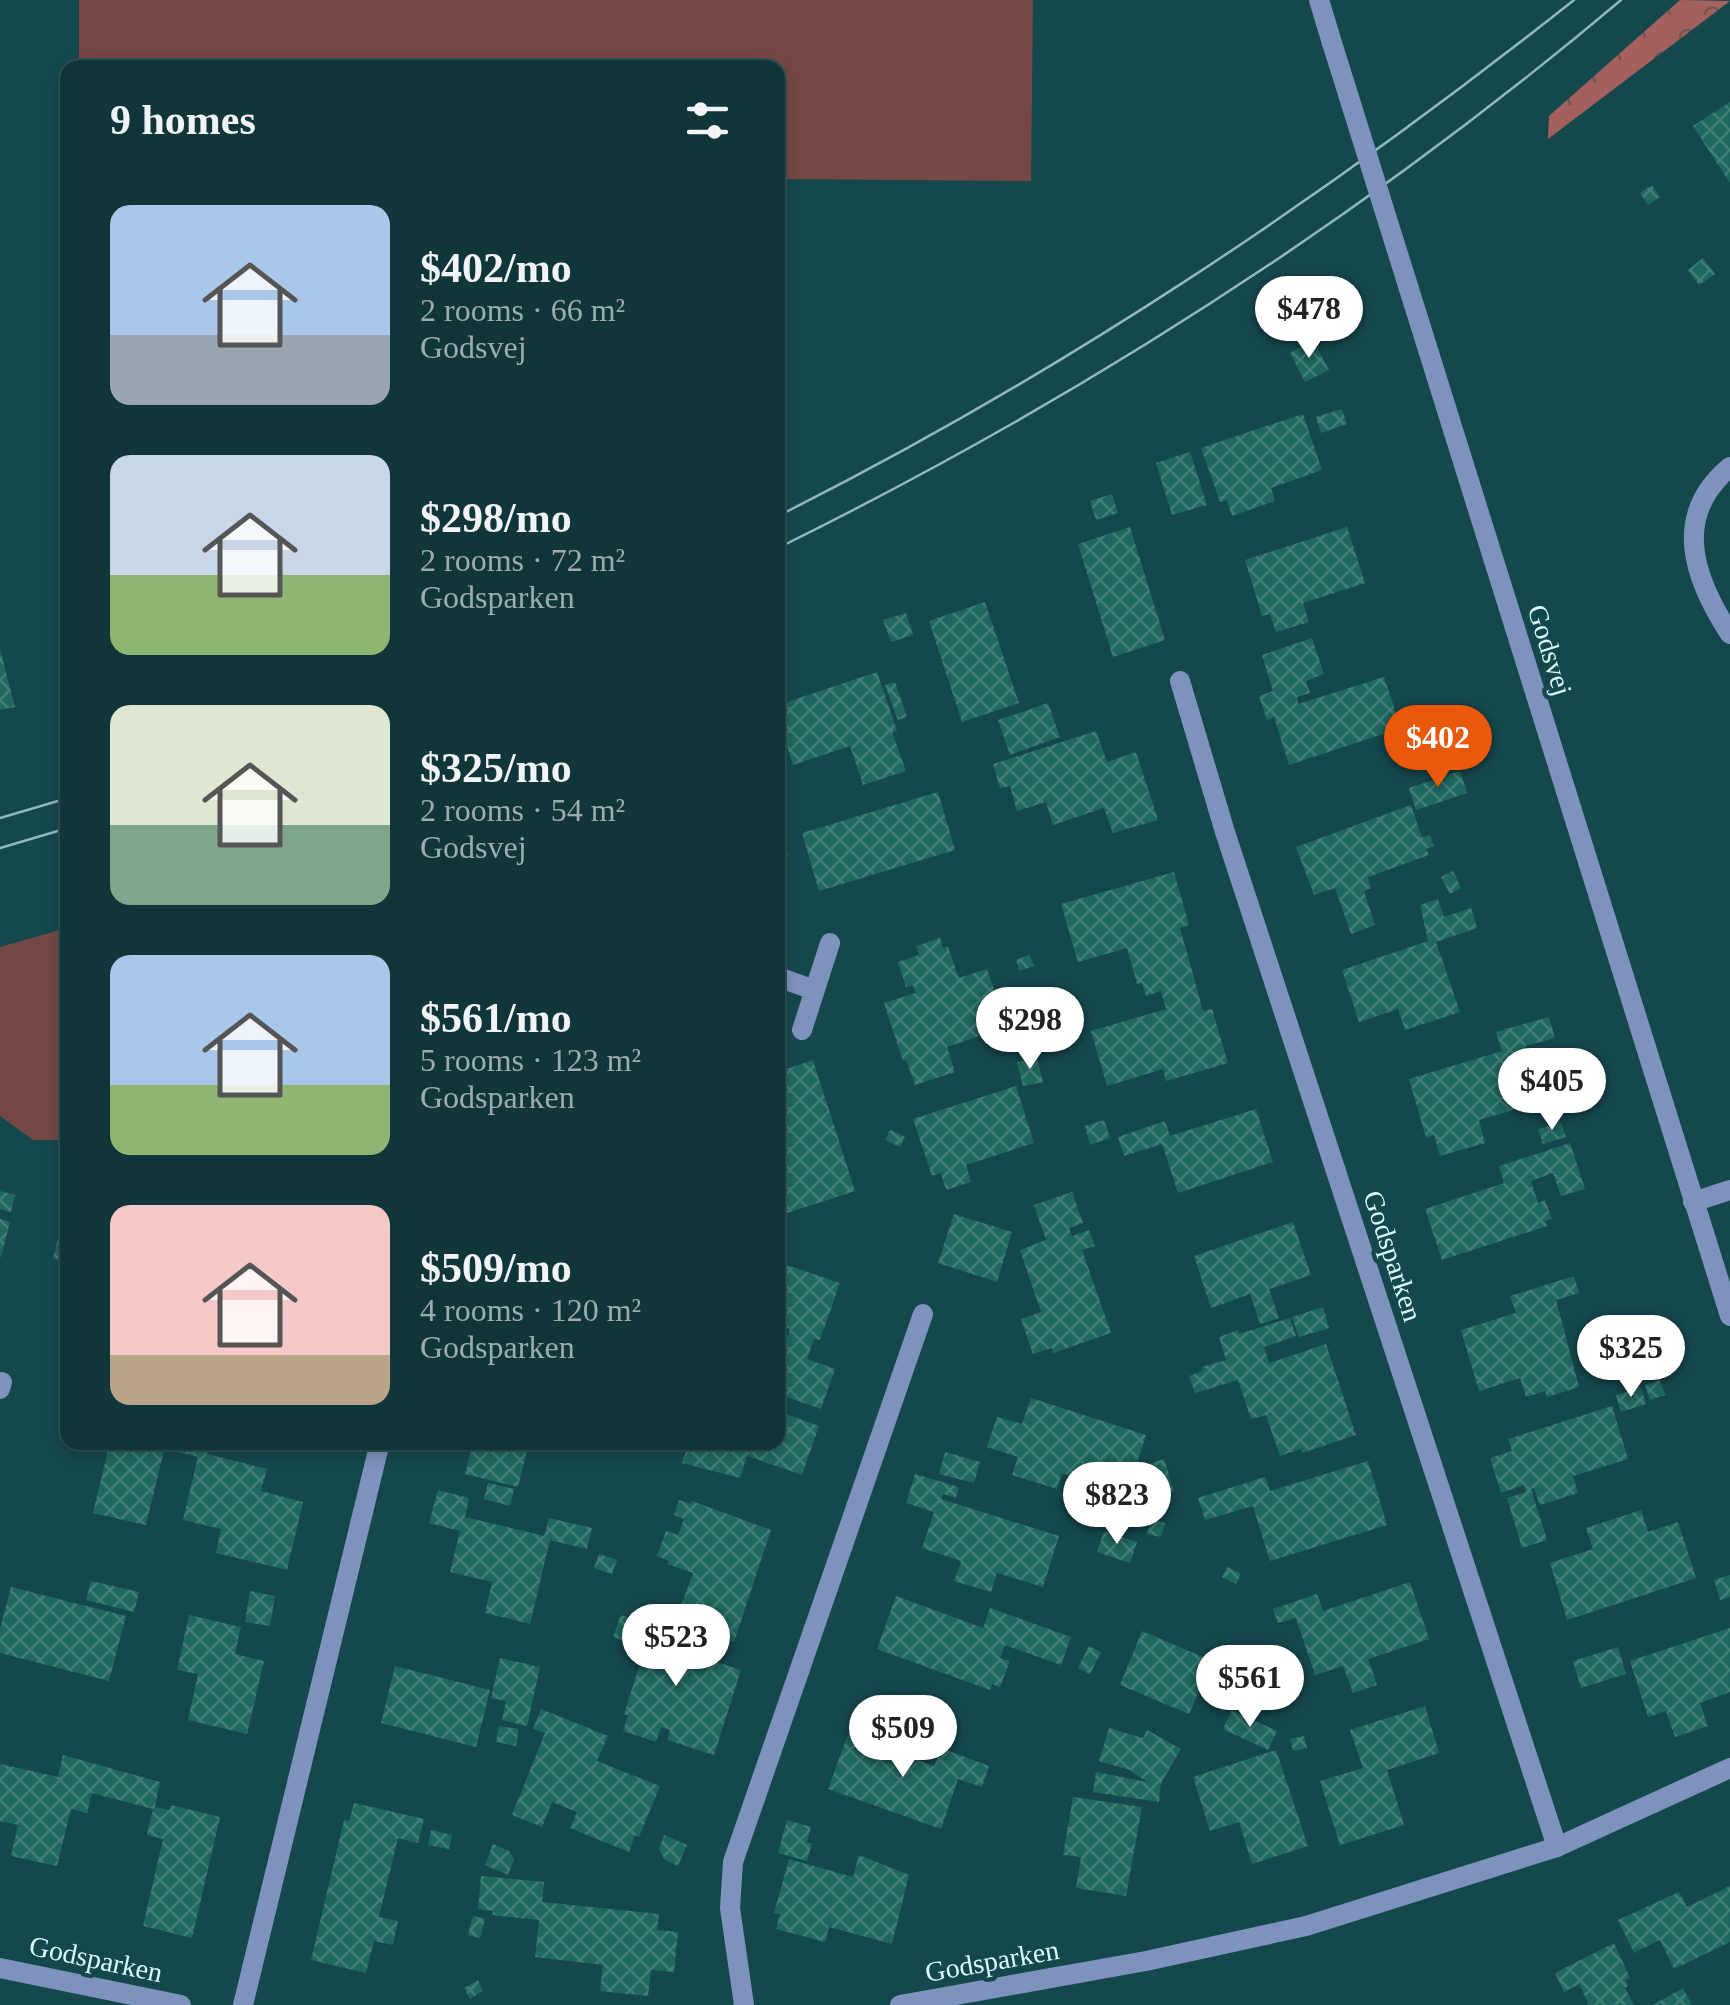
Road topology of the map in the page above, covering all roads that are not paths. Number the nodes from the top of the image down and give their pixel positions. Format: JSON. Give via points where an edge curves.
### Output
{"nodes":[{"id":1,"x":1319,"y":0,"type":"edge"},
{"id":2,"x":1730,"y":467,"type":"edge"},
{"id":3,"x":1730,"y":634,"type":"edge"},
{"id":4,"x":1180,"y":681,"type":"dead end"},
{"id":5,"x":830,"y":943,"type":"dead end"},
{"id":6,"x":785,"y":980,"type":"edge"},
{"id":7,"x":814,"y":990,"type":"junction"},
{"id":8,"x":802,"y":1030,"type":"dead end"},
{"id":9,"x":1730,"y":1190,"type":"edge"},
{"id":10,"x":1693,"y":1202,"type":"junction"},
{"id":11,"x":923,"y":1314,"type":"dead end"},
{"id":12,"x":1730,"y":1316,"type":"edge"},
{"id":13,"x":378,"y":1450,"type":"edge"},
{"id":14,"x":1730,"y":1768,"type":"edge"},
{"id":15,"x":1557,"y":1847,"type":"junction"},
{"id":16,"x":0,"y":1968,"type":"edge"},
{"id":17,"x":181,"y":2005,"type":"edge"},
{"id":18,"x":242,"y":2005,"type":"edge"},
{"id":19,"x":744,"y":2005,"type":"edge"},
{"id":20,"x":900,"y":2005,"type":"edge"}],
"edges":[{"from":1,"to":10,"type":"street","name":"Godsvej","bridge":true},
{"from":2,"to":3,"type":"street","via":[[1694,516],[1697,572]]},
{"from":4,"to":15,"type":"street","name":"Godsparken"},
{"from":5,"to":7,"type":"street"},
{"from":6,"to":7,"type":"street"},
{"from":7,"to":8,"type":"street"},
{"from":9,"to":10,"type":"street"},
{"from":10,"to":12,"type":"street","name":"Godsvej"},
{"from":11,"to":19,"type":"street","via":[[732,1862],[730,1908]]},
{"from":13,"to":18,"type":"street"},
{"from":14,"to":15,"type":"street","name":"Godsparken"},
{"from":15,"to":20,"type":"street","name":"Godsparken","via":[[1306,1926]]},
{"from":16,"to":17,"type":"street","name":"Godsparken"}]}
